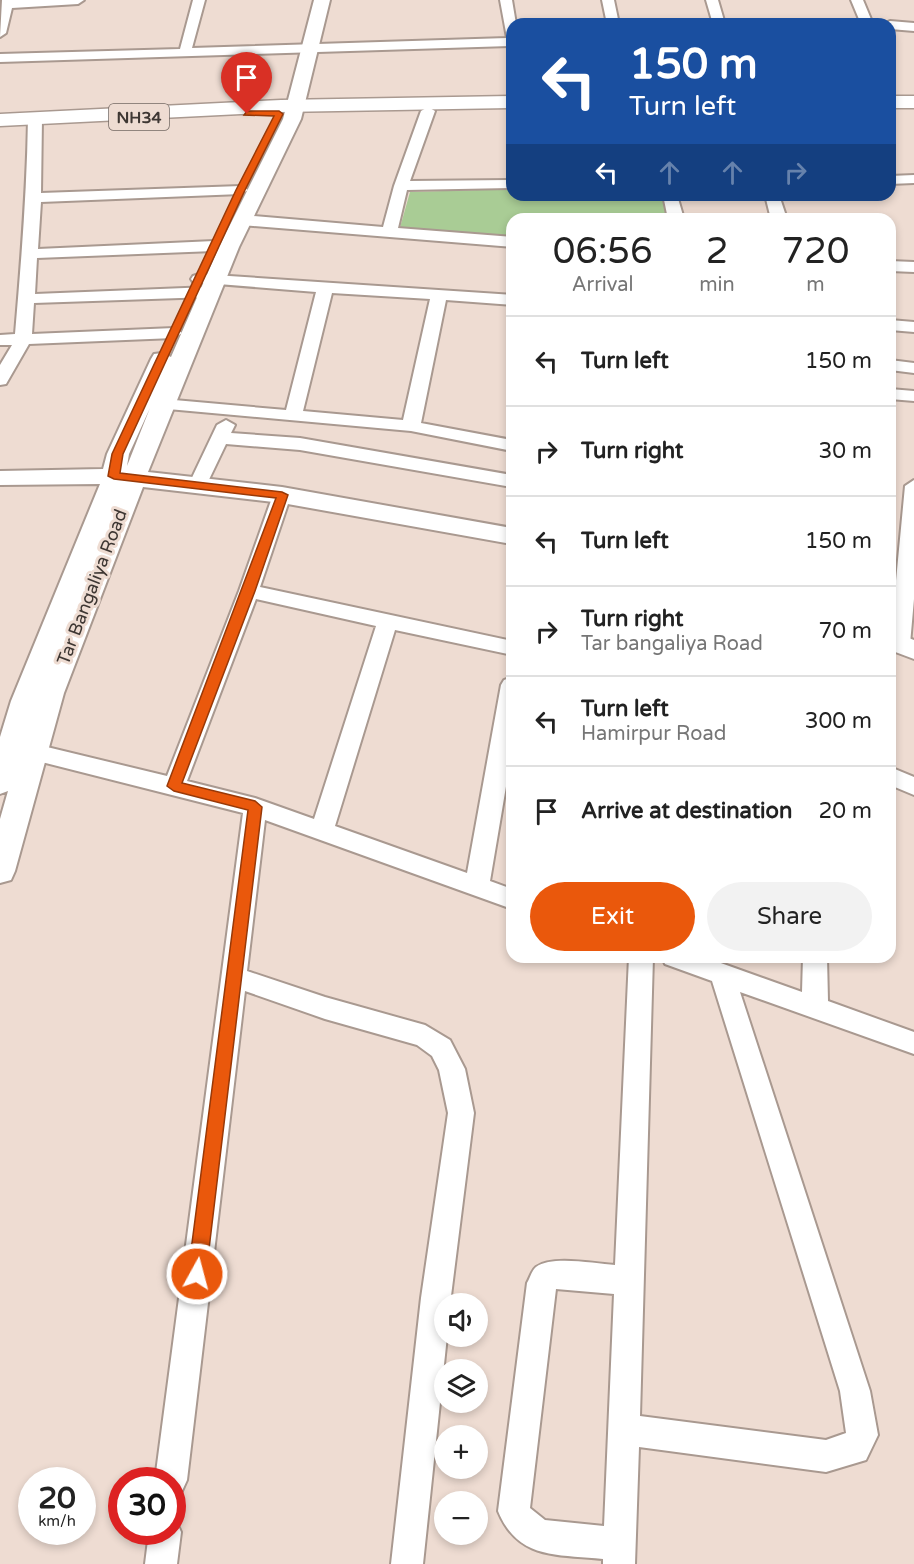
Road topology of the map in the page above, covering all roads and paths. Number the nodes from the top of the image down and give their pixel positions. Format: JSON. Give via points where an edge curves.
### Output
{"nodes":[{"id":1,"x":78,"y":0,"type":"edge"},
{"id":2,"x":199,"y":0,"type":"edge"},
{"id":3,"x":309,"y":0,"type":"edge"},
{"id":4,"x":322,"y":0,"type":"edge"},
{"id":5,"x":507,"y":0,"type":"edge"},
{"id":6,"x":608,"y":0,"type":"edge"},
{"id":7,"x":712,"y":0,"type":"edge"},
{"id":8,"x":857,"y":0,"type":"edge"},
{"id":9,"x":8,"y":2,"type":"edge"},
{"id":10,"x":509,"y":18,"type":"edge"},
{"id":11,"x":612,"y":18,"type":"edge"},
{"id":12,"x":717,"y":18,"type":"edge"},
{"id":13,"x":864,"y":18,"type":"edge"},
{"id":14,"x":896,"y":26,"type":"edge"},
{"id":15,"x":914,"y":27,"type":"edge"},
{"id":16,"x":0,"y":33,"type":"edge"},
{"id":17,"x":506,"y":42,"type":"edge"},
{"id":18,"x":303,"y":47,"type":"junction"},
{"id":19,"x":185,"y":52,"type":"junction"},
{"id":20,"x":0,"y":58,"type":"edge"},
{"id":21,"x":506,"y":102,"type":"edge"},
{"id":22,"x":896,"y":102,"type":"edge"},
{"id":23,"x":914,"y":102,"type":"edge"},
{"id":24,"x":896,"y":109,"type":"edge"},
{"id":25,"x":914,"y":109,"type":"edge"},
{"id":26,"x":287,"y":110,"type":"junction"},
{"id":27,"x":506,"y":110,"type":"edge"},
{"id":28,"x":428,"y":111,"type":"junction"},
{"id":29,"x":0,"y":120,"type":"edge"},
{"id":30,"x":35,"y":121,"type":"junction"},
{"id":31,"x":0,"y":126,"type":"edge"},
{"id":32,"x":914,"y":179,"type":"edge"},
{"id":33,"x":896,"y":180,"type":"edge"},
{"id":34,"x":506,"y":184,"type":"edge"},
{"id":35,"x":401,"y":186,"type":"junction"},
{"id":36,"x":34,"y":198,"type":"junction"},
{"id":37,"x":241,"y":204,"type":"junction"},
{"id":38,"x":389,"y":232,"type":"junction"},
{"id":39,"x":506,"y":242,"type":"edge"},
{"id":40,"x":214,"y":246,"type":"junction"},
{"id":41,"x":30,"y":254,"type":"junction"},
{"id":42,"x":896,"y":266,"type":"edge"},
{"id":43,"x":914,"y":267,"type":"edge"},
{"id":44,"x":204,"y":286,"type":"junction"},
{"id":45,"x":324,"y":287,"type":"junction"},
{"id":46,"x":439,"y":295,"type":"junction"},
{"id":47,"x":24,"y":299,"type":"junction"},
{"id":48,"x":506,"y":300,"type":"edge"},
{"id":49,"x":896,"y":326,"type":"edge"},
{"id":50,"x":914,"y":327,"type":"edge"},
{"id":51,"x":174,"y":333,"type":"junction"},
{"id":52,"x":23,"y":339,"type":"junction"},
{"id":53,"x":0,"y":340,"type":"edge"},
{"id":54,"x":896,"y":366,"type":"edge"},
{"id":55,"x":914,"y":368,"type":"edge"},
{"id":56,"x":0,"y":380,"type":"edge"},
{"id":57,"x":896,"y":394,"type":"edge"},
{"id":58,"x":914,"y":396,"type":"edge"},
{"id":59,"x":163,"y":404,"type":"junction"},
{"id":60,"x":233,"y":410,"type":"junction"},
{"id":61,"x":293,"y":416,"type":"junction"},
{"id":62,"x":411,"y":426,"type":"junction"},
{"id":63,"x":220,"y":438,"type":"junction"},
{"id":64,"x":506,"y":445,"type":"edge"},
{"id":65,"x":124,"y":477,"type":"junction"},
{"id":66,"x":0,"y":478,"type":"edge"},
{"id":67,"x":506,"y":480,"type":"edge"},
{"id":68,"x":197,"y":486,"type":"junction"},
{"id":69,"x":914,"y":486,"type":"edge"},
{"id":70,"x":282,"y":495,"type":"junction"},
{"id":71,"x":506,"y":535,"type":"edge"},
{"id":72,"x":898,"y":586,"type":"edge"},
{"id":73,"x":249,"y":591,"type":"junction"},
{"id":74,"x":388,"y":621,"type":"junction"},
{"id":75,"x":901,"y":644,"type":"edge"},
{"id":76,"x":506,"y":647,"type":"edge"},
{"id":77,"x":506,"y":719,"type":"edge"},
{"id":78,"x":22,"y":749,"type":"junction"},
{"id":79,"x":896,"y":778,"type":"edge"},
{"id":80,"x":0,"y":783,"type":"edge"},
{"id":81,"x":174,"y":786,"type":"junction"},
{"id":82,"x":914,"y":786,"type":"edge"},
{"id":83,"x":255,"y":807,"type":"junction"},
{"id":84,"x":322,"y":831,"type":"junction"},
{"id":85,"x":1,"y":864,"type":"edge"},
{"id":86,"x":477,"y":886,"type":"junction"},
{"id":87,"x":506,"y":897,"type":"edge"},
{"id":88,"x":641,"y":963,"type":"edge"},
{"id":89,"x":691,"y":963,"type":"edge"},
{"id":90,"x":814,"y":963,"type":"edge"},
{"id":91,"x":722,"y":974,"type":"junction"},
{"id":92,"x":234,"y":977,"type":"junction"},
{"id":93,"x":815,"y":1007,"type":"junction"},
{"id":94,"x":914,"y":1042,"type":"edge"},
{"id":95,"x":630,"y":1281,"type":"junction"},
{"id":96,"x":624,"y":1429,"type":"junction"},
{"id":97,"x":173,"y":1467,"type":"edge"},
{"id":98,"x":163,"y":1545,"type":"edge"},
{"id":99,"x":619,"y":1554,"type":"edge"},
{"id":100,"x":161,"y":1564,"type":"edge"},
{"id":101,"x":407,"y":1564,"type":"edge"}],
"edges":[{"from":1,"to":9,"type":"street"},
{"from":2,"to":19,"type":"street"},
{"from":3,"to":18,"type":"street"},
{"from":4,"to":18,"type":"street"},
{"from":5,"to":10,"type":"street"},
{"from":6,"to":11,"type":"street"},
{"from":7,"to":12,"type":"street"},
{"from":8,"to":13,"type":"street"},
{"from":9,"to":16,"type":"street"},
{"from":14,"to":15,"type":"street"},
{"from":17,"to":18,"type":"street"},
{"from":18,"to":19,"type":"street"},
{"from":18,"to":26,"type":"street","name":"Tar Bangaliya Road"},
{"from":19,"to":20,"type":"street"},
{"from":21,"to":26,"type":"highway","number":"NH34"},
{"from":22,"to":23,"type":"highway"},
{"from":24,"to":25,"type":"highway"},
{"from":26,"to":28,"type":"highway","number":"NH34"},
{"from":26,"to":30,"type":"highway","number":"NH34"},
{"from":26,"to":37,"type":"street","name":"Tar Bangaliya Road"},
{"from":27,"to":28,"type":"highway","number":"NH34"},
{"from":28,"to":35,"type":"street"},
{"from":29,"to":30,"type":"highway","number":"NH34"},
{"from":30,"to":31,"type":"highway","number":"NH34"},
{"from":30,"to":36,"type":"street"},
{"from":32,"to":33,"type":"street"},
{"from":34,"to":35,"type":"street"},
{"from":35,"to":38,"type":"street"},
{"from":36,"to":37,"type":"street"},
{"from":36,"to":41,"type":"street"},
{"from":37,"to":38,"type":"street"},
{"from":37,"to":40,"type":"street"},
{"from":37,"to":44,"type":"street","name":"Tar Bangaliya Road"},
{"from":38,"to":39,"type":"street"},
{"from":40,"to":41,"type":"street"},
{"from":40,"to":44,"type":"street"},
{"from":41,"to":47,"type":"street"},
{"from":42,"to":43,"type":"street"},
{"from":44,"to":45,"type":"street"},
{"from":44,"to":47,"type":"street"},
{"from":44,"to":51,"type":"street"},
{"from":44,"to":59,"type":"street","name":"Tar Bangaliya Road"},
{"from":45,"to":46,"type":"street"},
{"from":45,"to":61,"type":"street"},
{"from":46,"to":48,"type":"street"},
{"from":46,"to":62,"type":"street"},
{"from":47,"to":52,"type":"street"},
{"from":49,"to":50,"type":"street"},
{"from":51,"to":52,"type":"street"},
{"from":51,"to":65,"type":"street","via":[[118,454]]},
{"from":52,"to":53,"type":"street"},
{"from":52,"to":56,"type":"street"},
{"from":54,"to":55,"type":"street"},
{"from":57,"to":58,"type":"street"},
{"from":59,"to":60,"type":"street"},
{"from":59,"to":65,"type":"street","name":"Tar Bangaliya Road"},
{"from":60,"to":61,"type":"street"},
{"from":60,"to":63,"type":"street"},
{"from":61,"to":62,"type":"street"},
{"from":62,"to":64,"type":"street"},
{"from":63,"to":67,"type":"street","via":[[300,444]]},
{"from":63,"to":68,"type":"street"},
{"from":65,"to":66,"type":"street"},
{"from":65,"to":68,"type":"street"},
{"from":65,"to":78,"type":"street","name":"Tar Bangaliya Road","via":[[51,693]]},
{"from":68,"to":70,"type":"street"},
{"from":69,"to":72,"type":"street"},
{"from":70,"to":71,"type":"street"},
{"from":70,"to":73,"type":"street"},
{"from":72,"to":75,"type":"street"},
{"from":73,"to":74,"type":"street"},
{"from":73,"to":81,"type":"street"},
{"from":74,"to":76,"type":"street"},
{"from":74,"to":84,"type":"street"},
{"from":77,"to":86,"type":"street"},
{"from":78,"to":80,"type":"street"},
{"from":78,"to":81,"type":"street"},
{"from":78,"to":85,"type":"street","name":"Tar Bangaliya Road"},
{"from":79,"to":82,"type":"street"},
{"from":81,"to":83,"type":"street"},
{"from":83,"to":84,"type":"street"},
{"from":83,"to":92,"type":"street"},
{"from":84,"to":86,"type":"street"},
{"from":86,"to":87,"type":"street"},
{"from":88,"to":95,"type":"street"},
{"from":89,"to":91,"type":"street"},
{"from":90,"to":93,"type":"street"},
{"from":91,"to":93,"type":"street"},
{"from":91,"to":96,"type":"street","via":[[855,1391],[862,1435],[855,1449],[826,1456]]},
{"from":92,"to":97,"type":"street"},
{"from":92,"to":101,"type":"street","via":[[425,1036],[441,1048],[452,1069],[461,1113]]},
{"from":93,"to":94,"type":"street"},
{"from":95,"to":96,"type":"street"},
{"from":95,"to":99,"type":"street","via":[[555,1275],[546,1277],[542,1283],[514,1510],[521,1523],[539,1536]]},
{"from":96,"to":99,"type":"street"},
{"from":98,"to":100,"type":"street"}]}
